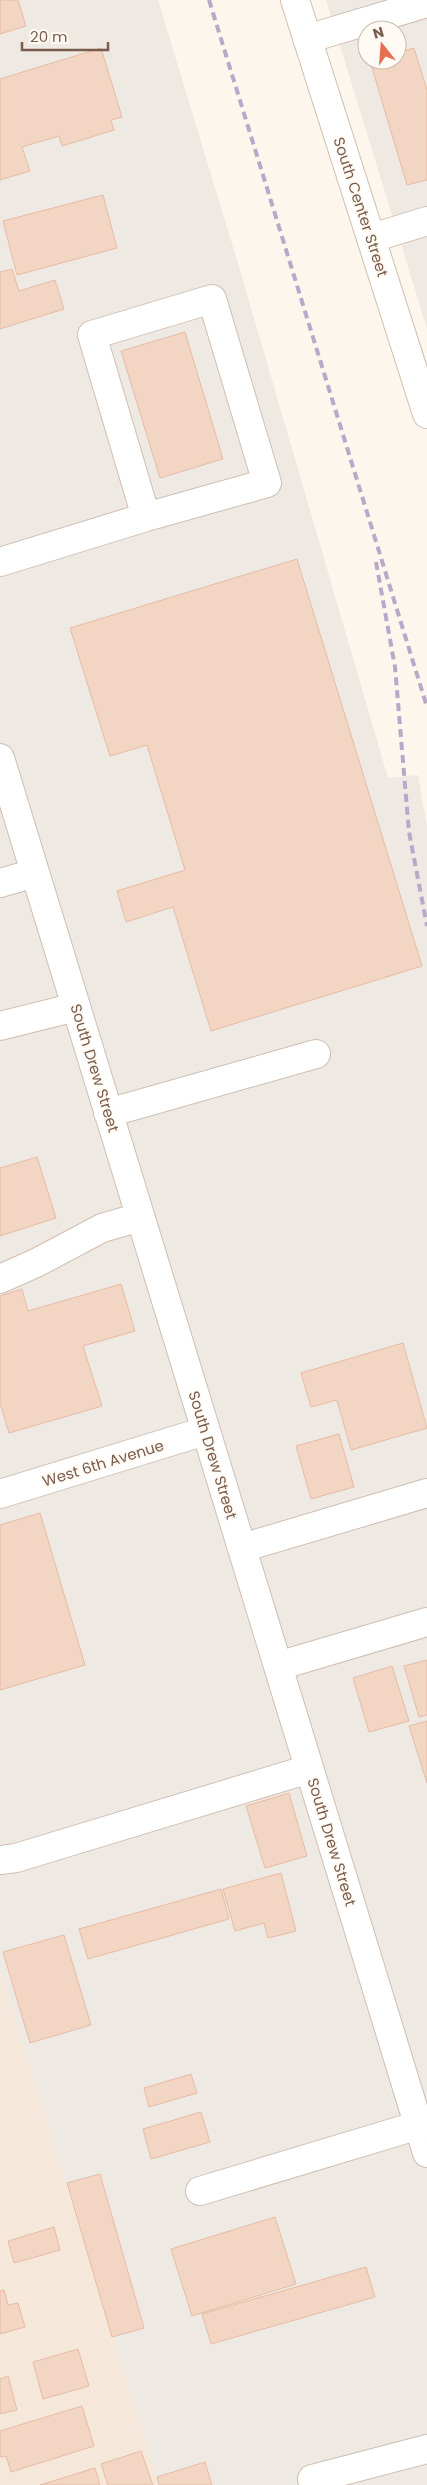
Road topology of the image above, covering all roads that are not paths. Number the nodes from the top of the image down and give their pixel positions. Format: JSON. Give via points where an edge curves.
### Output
{"nodes":[{"id":1,"x":295,"y":0,"type":"edge"},
{"id":2,"x":427,"y":3,"type":"edge"},
{"id":3,"x":307,"y":39,"type":"junction"},
{"id":4,"x":427,"y":221,"type":"edge"},
{"id":5,"x":372,"y":238,"type":"junction"},
{"id":6,"x":427,"y":414,"type":"edge"},
{"id":7,"x":146,"y":516,"type":"junction"},
{"id":8,"x":0,"y":562,"type":"edge"},
{"id":9,"x":0,"y":758,"type":"edge"},
{"id":10,"x":35,"y":873,"type":"junction"},
{"id":11,"x":0,"y":883,"type":"edge"},
{"id":12,"x":76,"y":1007,"type":"junction"},
{"id":13,"x":0,"y":1026,"type":"edge"},
{"id":14,"x":316,"y":1054,"type":"dead end"},
{"id":15,"x":108,"y":1112,"type":"junction"},
{"id":16,"x":140,"y":1217,"type":"junction"},
{"id":17,"x":0,"y":1279,"type":"edge"},
{"id":18,"x":206,"y":1431,"type":"junction"},
{"id":19,"x":427,"y":1493,"type":"edge"},
{"id":20,"x":0,"y":1494,"type":"edge"},
{"id":21,"x":242,"y":1548,"type":"junction"},
{"id":22,"x":427,"y":1622,"type":"edge"},
{"id":23,"x":278,"y":1666,"type":"junction"},
{"id":24,"x":309,"y":1769,"type":"junction"},
{"id":25,"x":0,"y":1860,"type":"edge"},
{"id":26,"x":418,"y":2125,"type":"junction"},
{"id":27,"x":427,"y":2152,"type":"edge"},
{"id":28,"x":200,"y":2191,"type":"dead end"},
{"id":29,"x":427,"y":2449,"type":"edge"},
{"id":30,"x":312,"y":2479,"type":"dead end"}],
"edges":[{"from":1,"to":3,"type":"street","name":"South Center Street"},
{"from":2,"to":3,"type":"street"},
{"from":3,"to":5,"type":"street","name":"South Center Street"},
{"from":4,"to":5,"type":"street"},
{"from":5,"to":6,"type":"street","name":"South Center Street"},
{"from":7,"to":7,"type":"street","via":[[267,483],[212,299],[92,335]]},
{"from":7,"to":8,"type":"street"},
{"from":9,"to":10,"type":"street","name":"South Drew Street"},
{"from":10,"to":11,"type":"street"},
{"from":10,"to":12,"type":"street","name":"South Drew Street"},
{"from":12,"to":13,"type":"street"},
{"from":12,"to":15,"type":"street","name":"South Drew Street"},
{"from":14,"to":15,"type":"street"},
{"from":15,"to":16,"type":"street","name":"South Drew Street"},
{"from":16,"to":17,"type":"street","via":[[102,1228]]},
{"from":16,"to":18,"type":"street","name":"South Drew Street"},
{"from":18,"to":20,"type":"street","name":"West 6th Avenue"},
{"from":18,"to":21,"type":"street","name":"South Drew Street"},
{"from":19,"to":21,"type":"street"},
{"from":21,"to":23,"type":"street","name":"South Drew Street"},
{"from":22,"to":23,"type":"street"},
{"from":23,"to":24,"type":"street","name":"South Drew Street"},
{"from":24,"to":25,"type":"street","via":[[16,1858]]},
{"from":24,"to":26,"type":"street","name":"South Drew Street"},
{"from":26,"to":27,"type":"street","name":"South Drew Street"},
{"from":26,"to":28,"type":"street"},
{"from":29,"to":30,"type":"street"}]}
